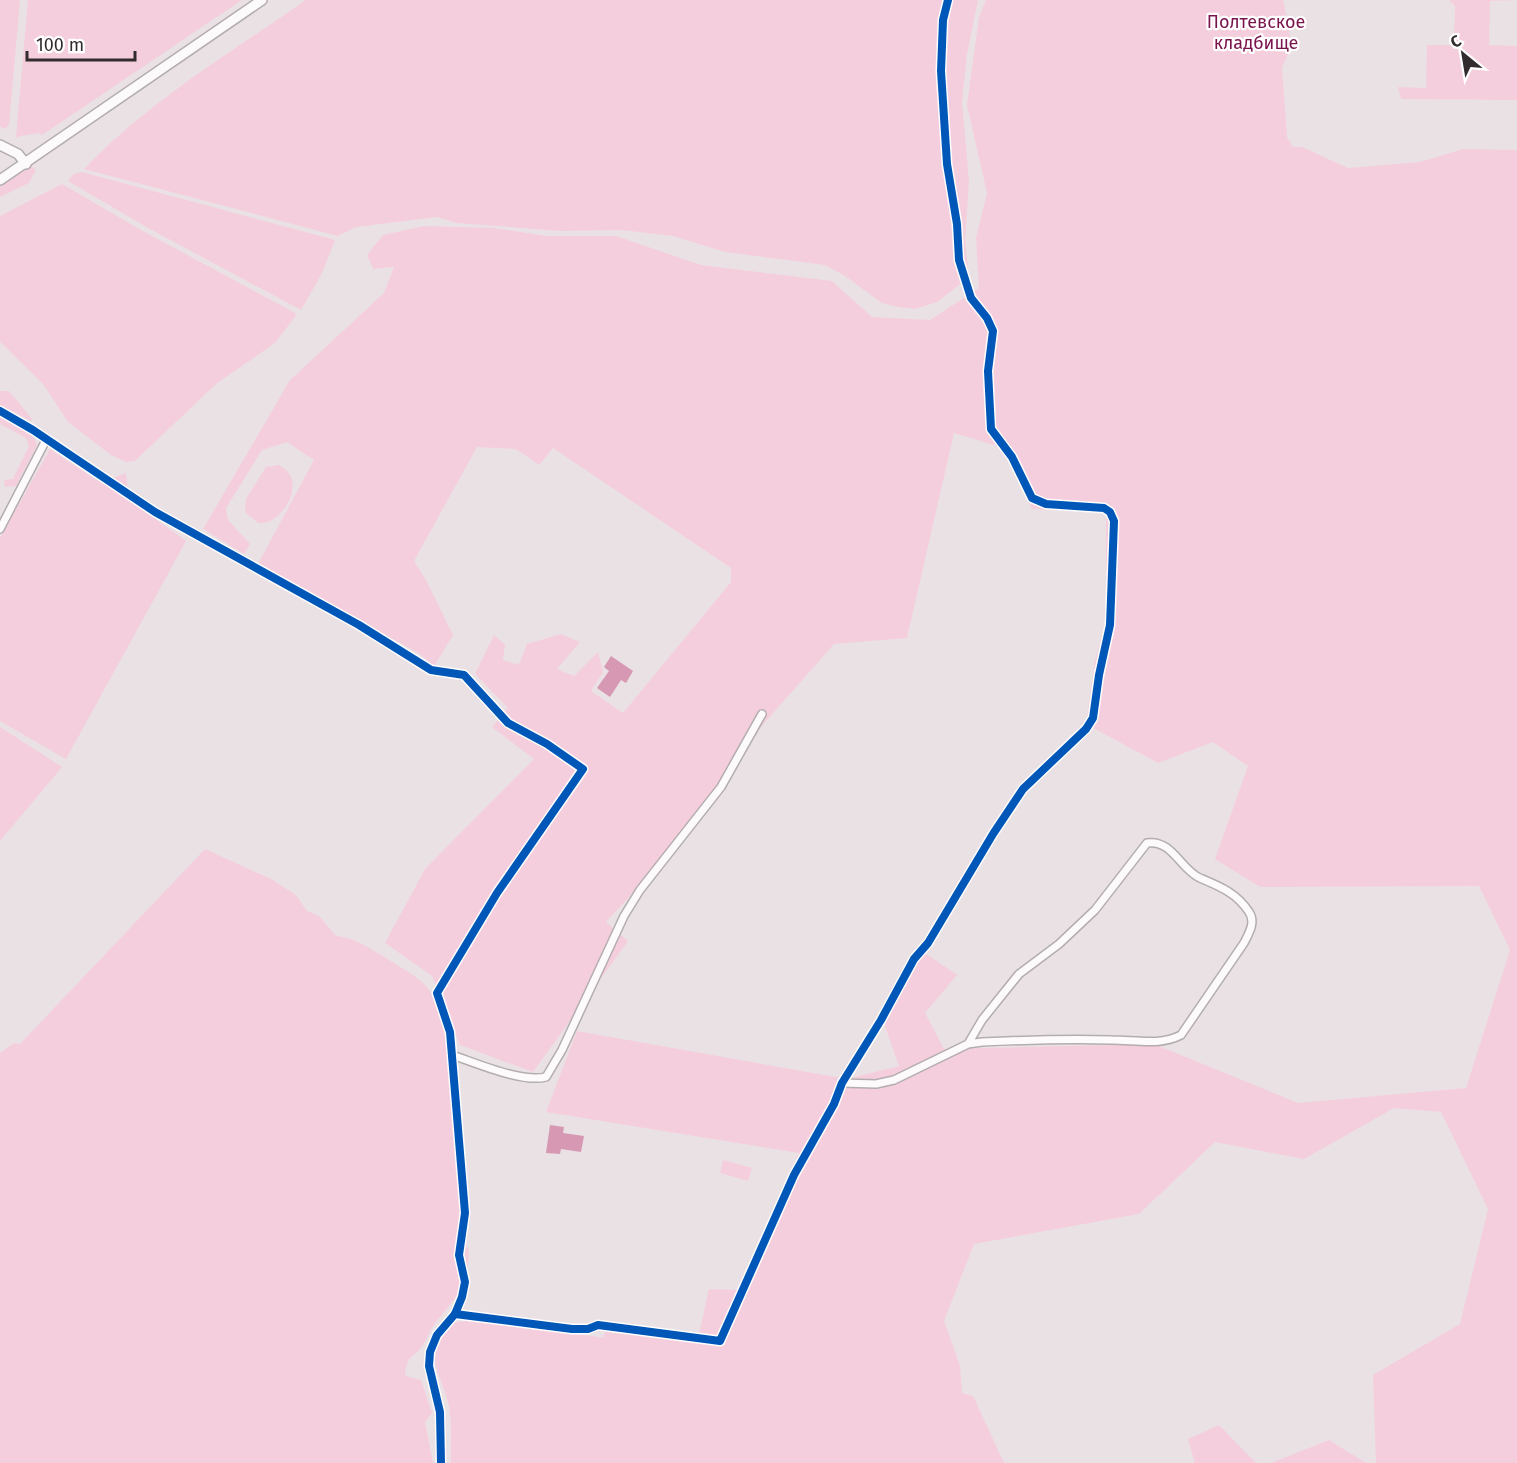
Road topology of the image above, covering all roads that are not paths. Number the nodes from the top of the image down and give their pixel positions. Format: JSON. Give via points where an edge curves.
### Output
{"nodes":[{"id":1,"x":262,"y":0,"type":"edge"},
{"id":2,"x":948,"y":0,"type":"edge"},
{"id":3,"x":0,"y":145,"type":"edge"},
{"id":4,"x":26,"y":164,"type":"junction"},
{"id":5,"x":0,"y":180,"type":"edge"},
{"id":6,"x":0,"y":411,"type":"edge"},
{"id":7,"x":46,"y":440,"type":"junction"},
{"id":8,"x":0,"y":529,"type":"edge"},
{"id":9,"x":762,"y":714,"type":"dead end"},
{"id":10,"x":969,"y":1044,"type":"junction"},
{"id":11,"x":452,"y":1055,"type":"junction"},
{"id":12,"x":842,"y":1083,"type":"junction"},
{"id":13,"x":455,"y":1314,"type":"junction"},
{"id":14,"x":441,"y":1463,"type":"edge"}],
"edges":[{"from":1,"to":4,"type":"street"},
{"from":2,"to":12,"type":"street","via":[[942,20],[941,71],[947,164],[959,260],[971,298],[993,331],[989,351],[991,429],[1012,457],[1032,498],[1046,504],[1098,506],[1110,512],[1114,522],[1110,625],[1093,718],[1023,789],[928,943],[914,959]]},
{"from":3,"to":4,"type":"street","via":[[18,154]]},
{"from":4,"to":5,"type":"street"},
{"from":6,"to":7,"type":"street"},
{"from":7,"to":8,"type":"street"},
{"from":7,"to":11,"type":"street","via":[[154,512],[359,625],[431,670],[464,675],[508,723],[583,769],[497,893],[437,993],[450,1032]]},
{"from":9,"to":11,"type":"street","via":[[721,787],[624,916],[546,1077],[519,1076]]},
{"from":10,"to":10,"type":"street","via":[[1174,1039],[1181,1035],[1244,943],[1251,927],[1249,912],[1220,885],[1199,878],[1168,849],[1147,843],[1095,910],[1019,974],[982,1020]]},
{"from":10,"to":12,"type":"street","via":[[894,1080]]},
{"from":11,"to":13,"type":"street","via":[[465,1213],[459,1255],[465,1282]]},
{"from":12,"to":13,"type":"street","via":[[766,1233],[720,1341],[598,1325],[572,1329]]},
{"from":13,"to":14,"type":"street","via":[[437,1335],[430,1352],[429,1366],[440,1412]]}]}
